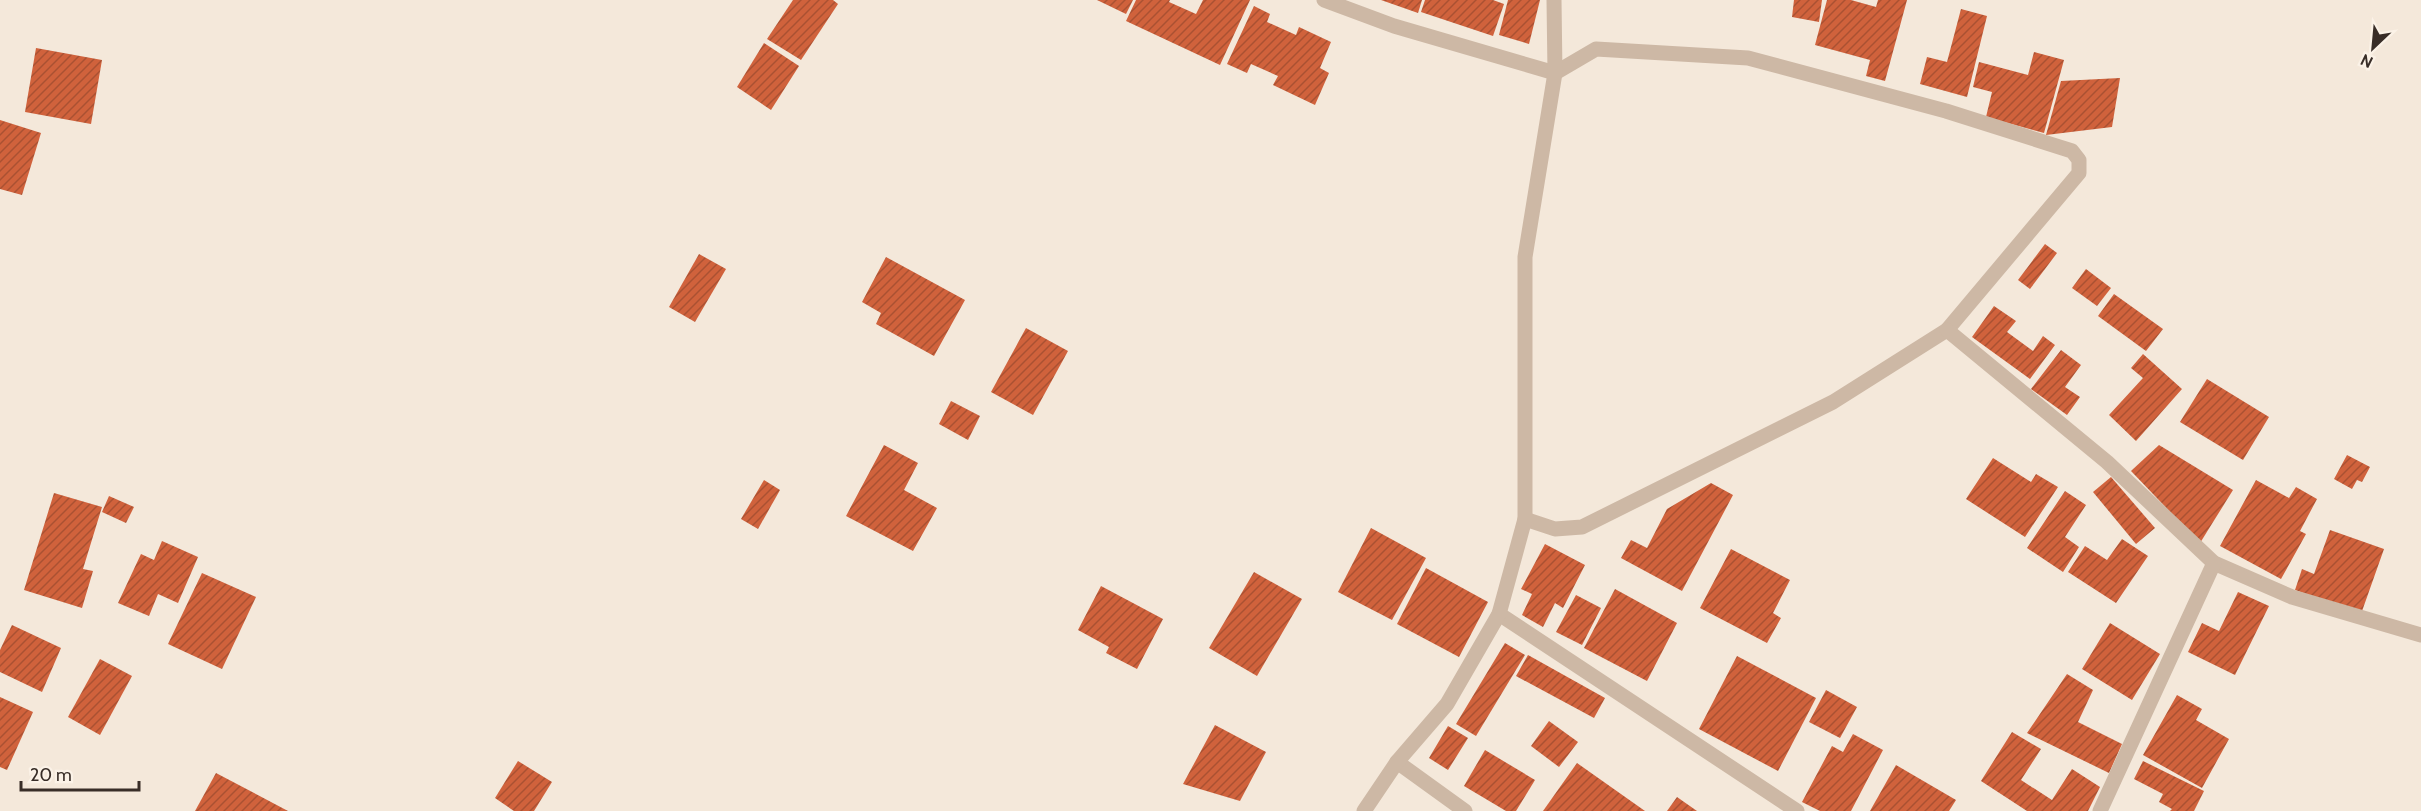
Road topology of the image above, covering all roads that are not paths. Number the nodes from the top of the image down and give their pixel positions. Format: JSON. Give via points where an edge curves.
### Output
{"nodes":[{"id":1,"x":1324,"y":0,"type":"edge"},
{"id":2,"x":1554,"y":0,"type":"edge"},
{"id":3,"x":1555,"y":73,"type":"junction"},
{"id":4,"x":1947,"y":330,"type":"junction"},
{"id":5,"x":1525,"y":519,"type":"junction"},
{"id":6,"x":2214,"y":563,"type":"junction"},
{"id":7,"x":1499,"y":614,"type":"junction"},
{"id":8,"x":2421,"y":635,"type":"edge"},
{"id":9,"x":1398,"y":762,"type":"junction"},
{"id":10,"x":1364,"y":811,"type":"edge"},
{"id":11,"x":1465,"y":811,"type":"edge"},
{"id":12,"x":1797,"y":811,"type":"edge"},
{"id":13,"x":2100,"y":811,"type":"edge"}],
"edges":[{"from":1,"to":3,"type":"street","via":[[1394,26]]},
{"from":2,"to":3,"type":"street"},
{"from":3,"to":4,"type":"street","via":[[1596,49],[1748,58],[1946,111],[2072,151],[2079,160],[2079,173]]},
{"from":3,"to":5,"type":"street","via":[[1525,257]]},
{"from":4,"to":5,"type":"street","via":[[1833,402],[1582,527],[1555,529]]},
{"from":4,"to":6,"type":"street","via":[[2107,462]]},
{"from":5,"to":7,"type":"street"},
{"from":6,"to":8,"type":"street","via":[[2292,597]]},
{"from":6,"to":13,"type":"street"},
{"from":7,"to":9,"type":"street","via":[[1447,704]]},
{"from":7,"to":12,"type":"street"},
{"from":9,"to":10,"type":"street"},
{"from":9,"to":11,"type":"street"}]}
